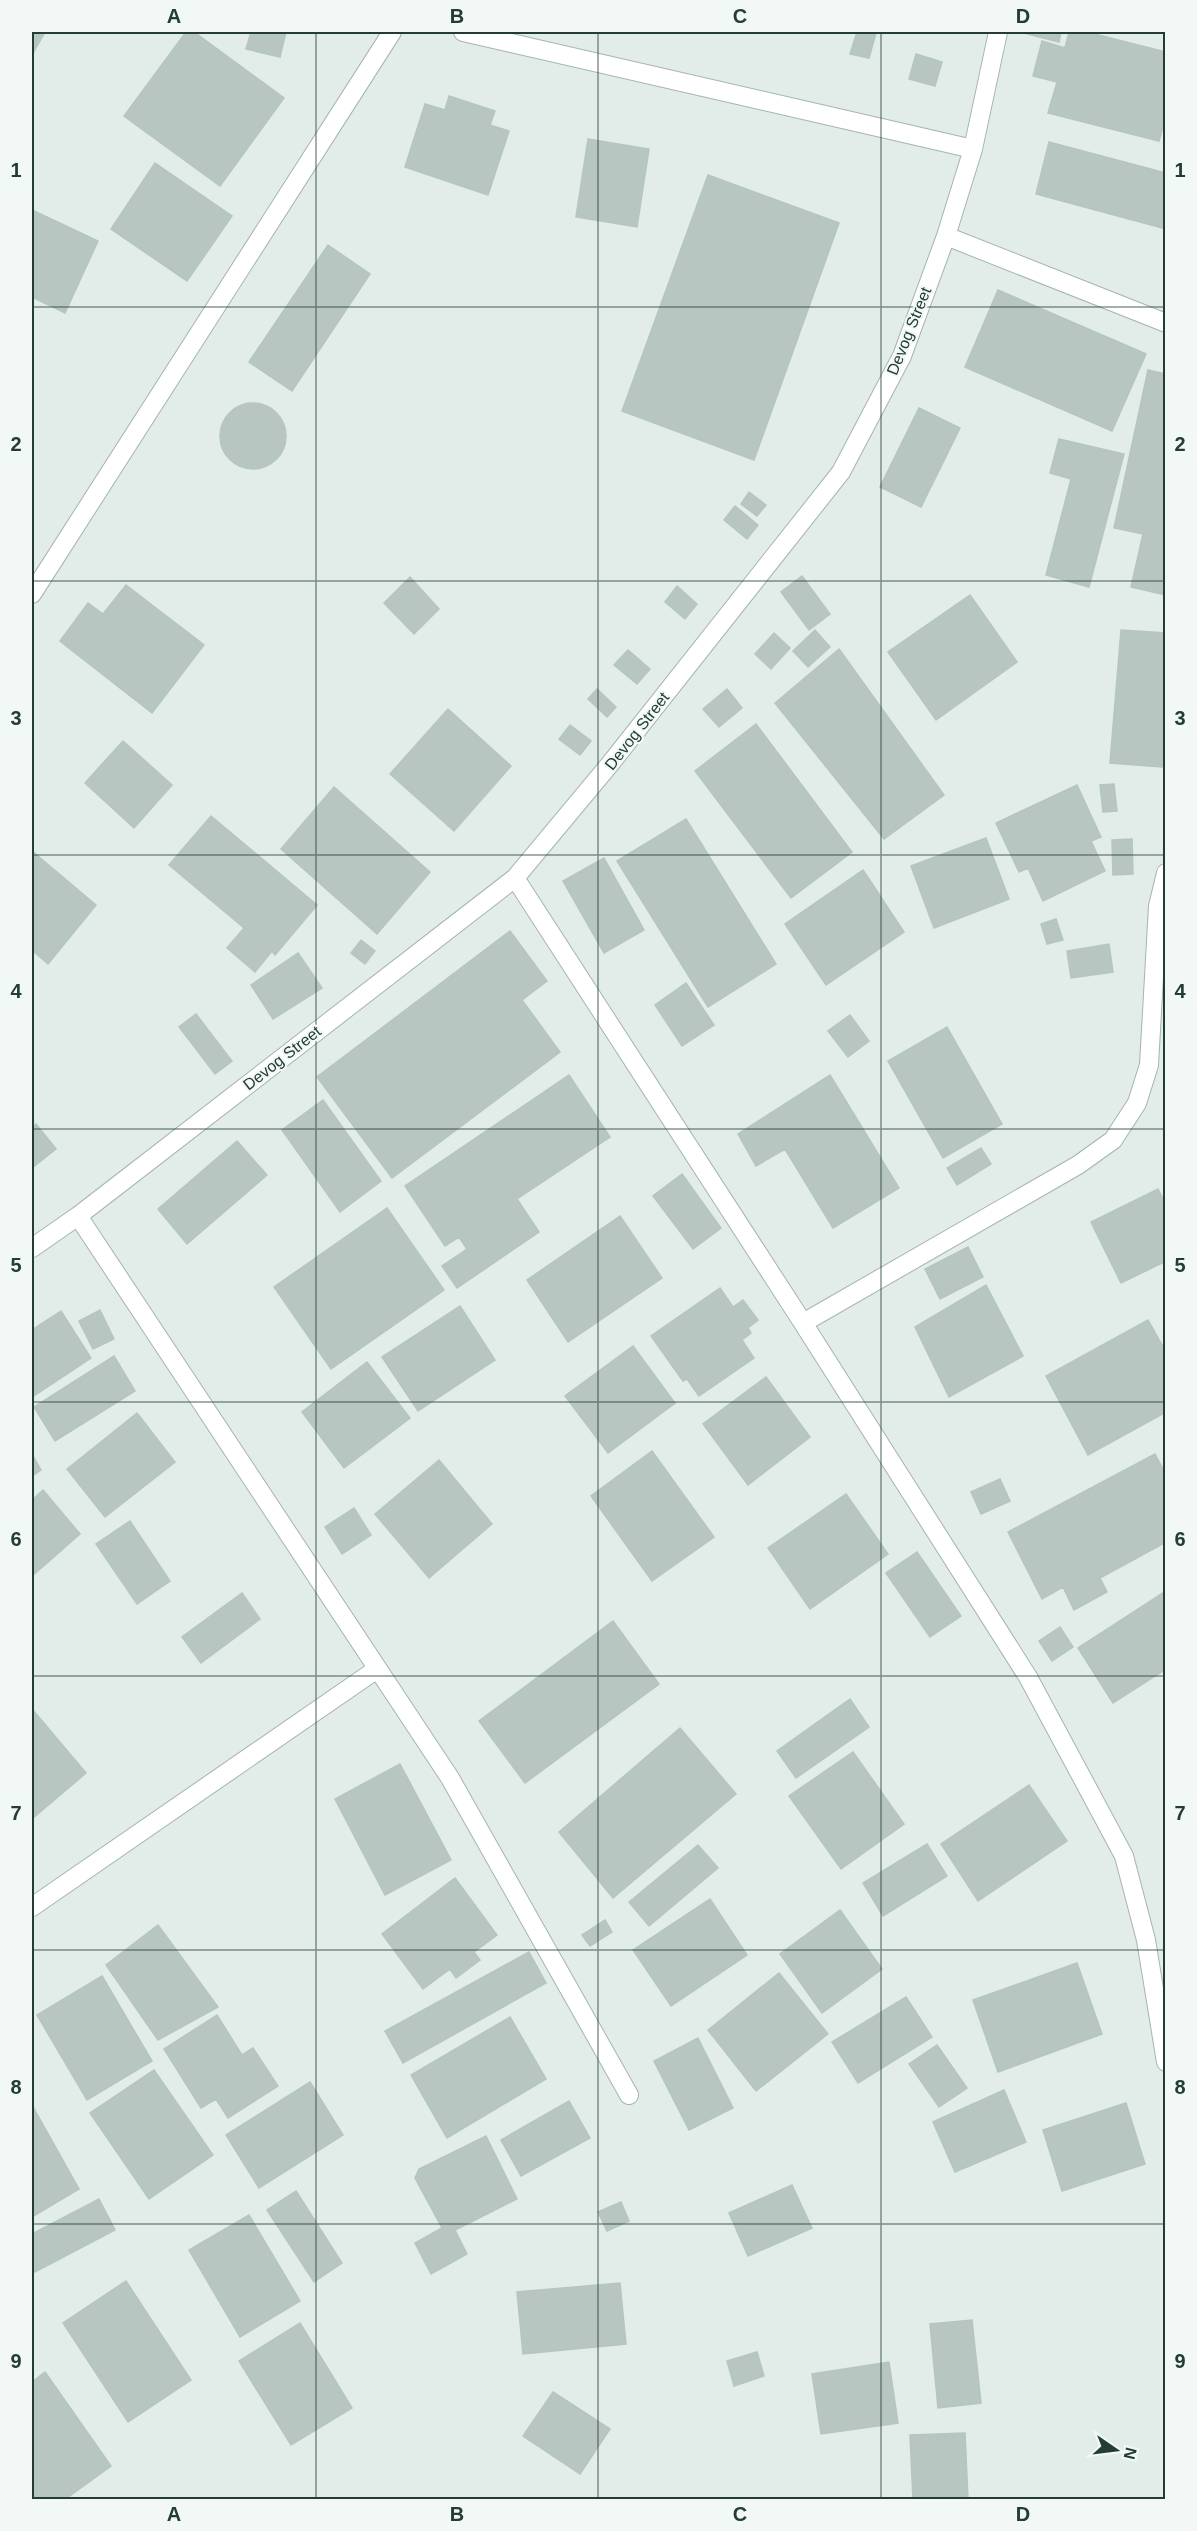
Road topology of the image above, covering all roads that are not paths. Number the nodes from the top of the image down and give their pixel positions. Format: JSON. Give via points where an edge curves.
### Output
{"nodes":[{"id":1,"x":392,"y":32,"type":"edge"},
{"id":2,"x":463,"y":32,"type":"edge"},
{"id":3,"x":998,"y":32,"type":"edge"},
{"id":4,"x":973,"y":149,"type":"junction"},
{"id":5,"x":946,"y":236,"type":"junction"},
{"id":6,"x":1166,"y":323,"type":"edge"},
{"id":7,"x":33,"y":589,"type":"edge"},
{"id":8,"x":1166,"y":873,"type":"edge"},
{"id":9,"x":515,"y":879,"type":"junction"},
{"id":10,"x":1162,"y":909,"type":"edge"},
{"id":11,"x":78,"y":1216,"type":"junction"},
{"id":12,"x":32,"y":1248,"type":"edge"},
{"id":13,"x":803,"y":1323,"type":"junction"},
{"id":14,"x":377,"y":1669,"type":"junction"},
{"id":15,"x":32,"y":1907,"type":"edge"},
{"id":16,"x":1166,"y":2062,"type":"edge"},
{"id":17,"x":629,"y":2095,"type":"dead end"}],
"edges":[{"from":1,"to":7,"type":"street"},
{"from":2,"to":4,"type":"street"},
{"from":3,"to":4,"type":"street","name":"Devog Street"},
{"from":4,"to":5,"type":"street","name":"Devog Street"},
{"from":5,"to":6,"type":"street"},
{"from":5,"to":9,"type":"street","name":"Devog Street","via":[[902,356],[841,472]]},
{"from":8,"to":10,"type":"street"},
{"from":9,"to":11,"type":"street","name":"Devog Street"},
{"from":9,"to":13,"type":"street"},
{"from":10,"to":13,"type":"street","via":[[1149,1065],[1137,1103],[1113,1140],[1078,1165]]},
{"from":11,"to":12,"type":"street","name":"Devog Street"},
{"from":11,"to":14,"type":"street"},
{"from":13,"to":16,"type":"street","via":[[1028,1677],[1124,1856],[1146,1940]]},
{"from":14,"to":15,"type":"street"},
{"from":14,"to":17,"type":"street","via":[[450,1778]]}]}
